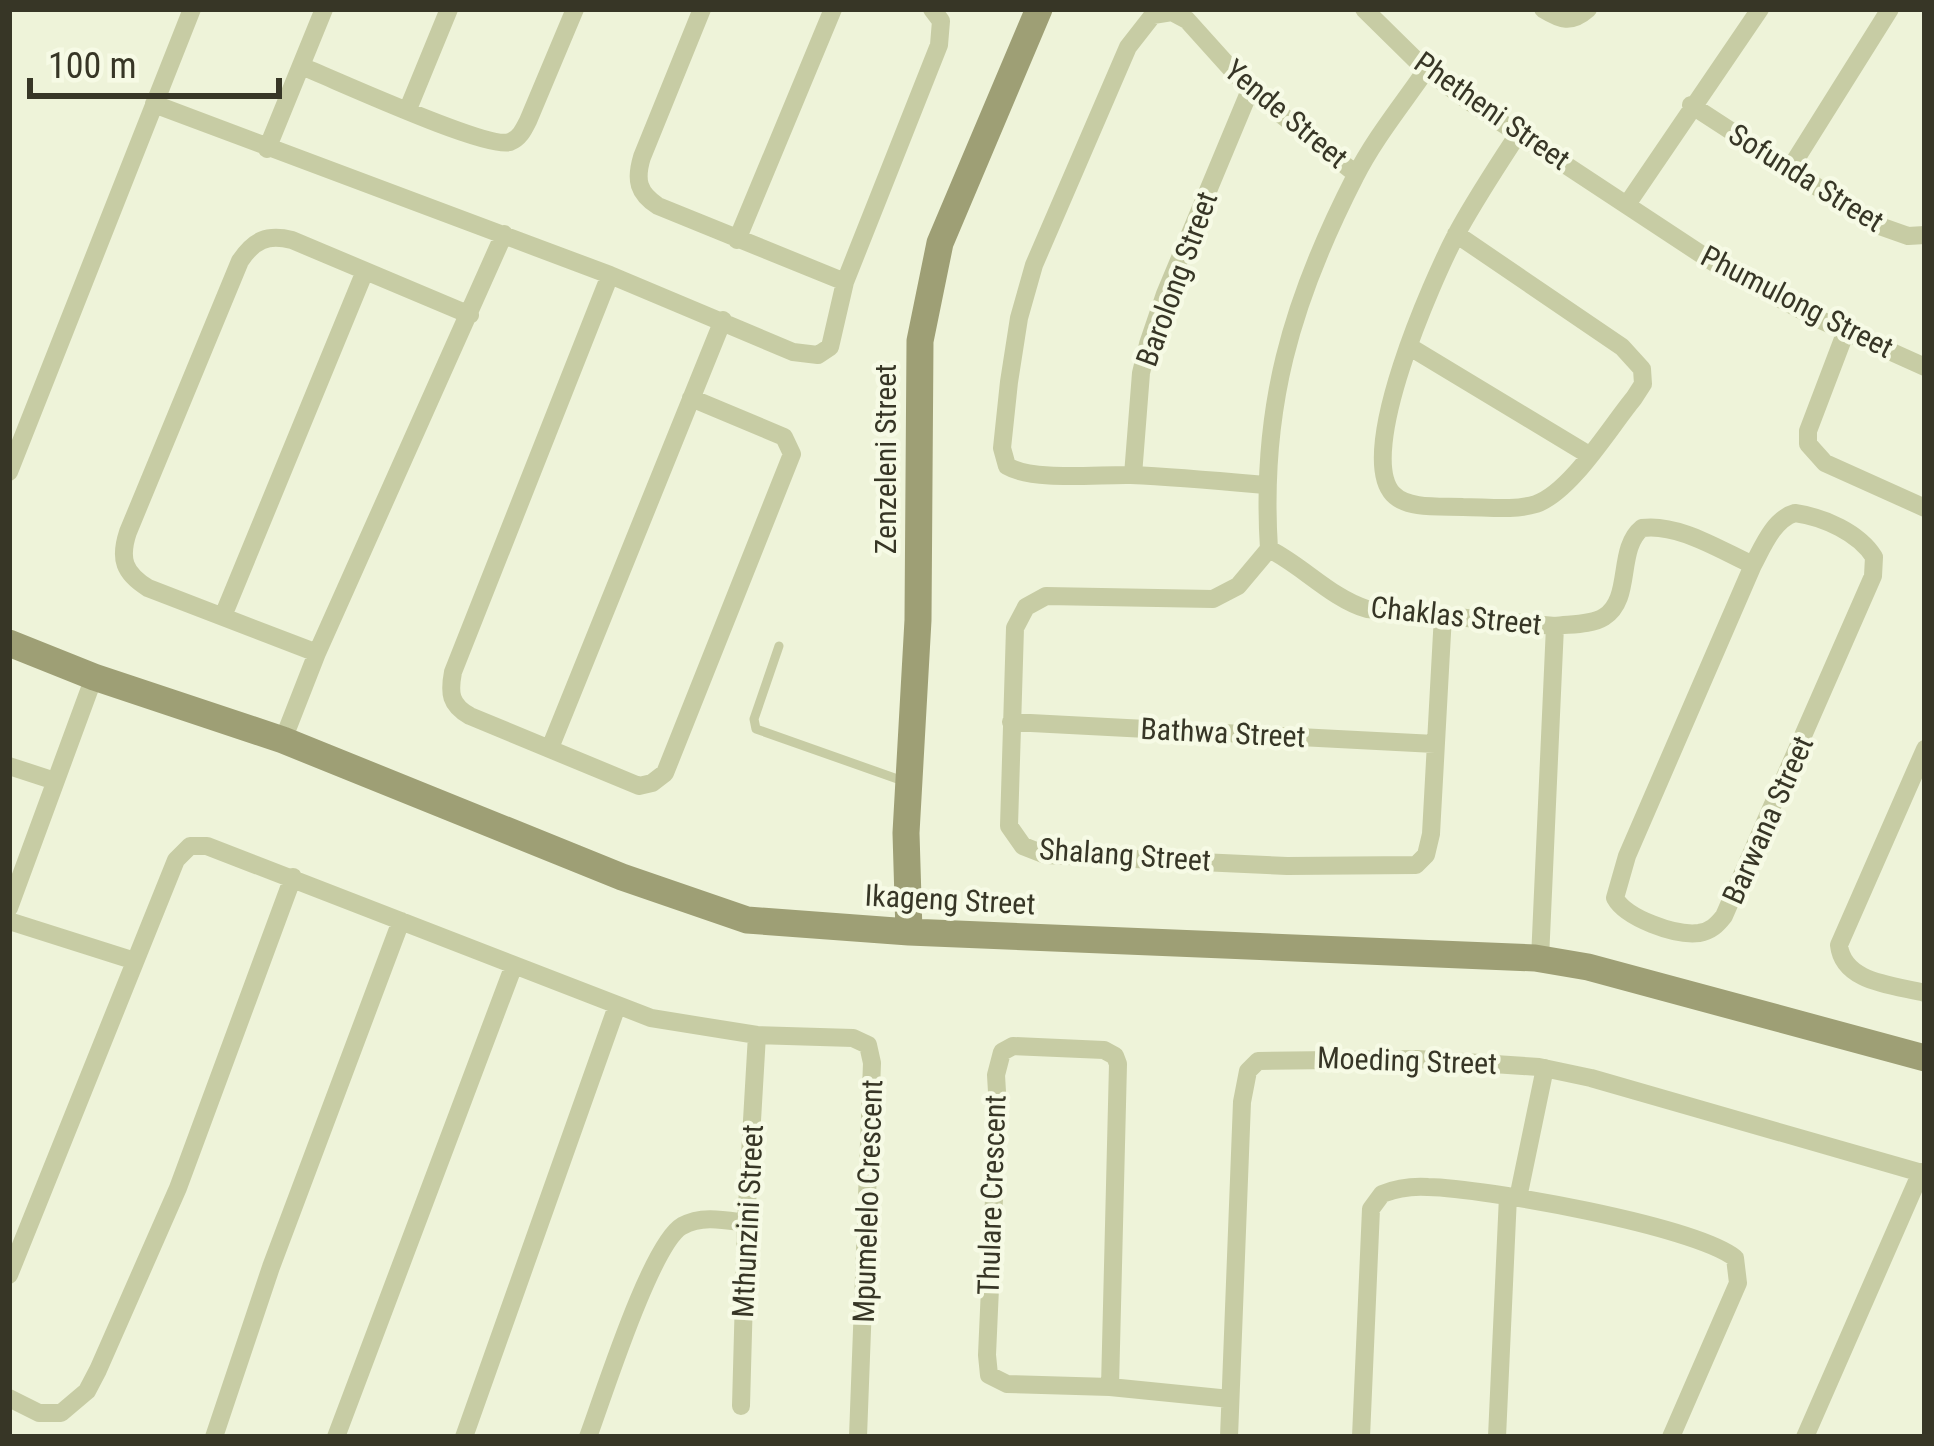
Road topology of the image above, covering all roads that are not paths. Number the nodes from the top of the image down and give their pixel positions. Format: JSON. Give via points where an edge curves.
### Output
{"nodes":[{"id":1,"x":192,"y":9,"type":"edge"},
{"id":2,"x":324,"y":9,"type":"edge"},
{"id":3,"x":449,"y":9,"type":"edge"},
{"id":4,"x":574,"y":9,"type":"edge"},
{"id":5,"x":702,"y":9,"type":"edge"},
{"id":6,"x":833,"y":9,"type":"edge"},
{"id":7,"x":932,"y":9,"type":"edge"},
{"id":8,"x":1040,"y":9,"type":"edge"},
{"id":9,"x":1364,"y":9,"type":"edge"},
{"id":10,"x":1543,"y":9,"type":"edge"},
{"id":11,"x":1588,"y":9,"type":"edge"},
{"id":12,"x":1760,"y":9,"type":"edge"},
{"id":13,"x":1891,"y":9,"type":"edge"},
{"id":14,"x":302,"y":66,"type":"junction"},
{"id":15,"x":1426,"y":70,"type":"junction"},
{"id":16,"x":1250,"y":90,"type":"junction"},
{"id":17,"x":154,"y":104,"type":"junction"},
{"id":18,"x":1690,"y":106,"type":"junction"},
{"id":19,"x":408,"y":109,"type":"junction"},
{"id":20,"x":1518,"y":134,"type":"junction"},
{"id":21,"x":267,"y":149,"type":"junction"},
{"id":22,"x":1791,"y":167,"type":"junction"},
{"id":23,"x":1356,"y":174,"type":"junction"},
{"id":24,"x":1628,"y":203,"type":"junction"},
{"id":25,"x":504,"y":234,"type":"junction"},
{"id":26,"x":1456,"y":234,"type":"junction"},
{"id":27,"x":1925,"y":235,"type":"edge"},
{"id":28,"x":737,"y":240,"type":"junction"},
{"id":29,"x":365,"y":271,"type":"junction"},
{"id":30,"x":610,"y":275,"type":"junction"},
{"id":31,"x":845,"y":282,"type":"junction"},
{"id":32,"x":470,"y":315,"type":"junction"},
{"id":33,"x":723,"y":320,"type":"junction"},
{"id":34,"x":1846,"y":331,"type":"junction"},
{"id":35,"x":1410,"y":346,"type":"junction"},
{"id":36,"x":1925,"y":367,"type":"edge"},
{"id":37,"x":691,"y":398,"type":"junction"},
{"id":38,"x":1589,"y":455,"type":"junction"},
{"id":39,"x":9,"y":472,"type":"edge"},
{"id":40,"x":1133,"y":475,"type":"junction"},
{"id":41,"x":1265,"y":484,"type":"junction"},
{"id":42,"x":1925,"y":508,"type":"edge"},
{"id":43,"x":1269,"y":549,"type":"junction"},
{"id":44,"x":1753,"y":566,"type":"junction"},
{"id":45,"x":223,"y":616,"type":"junction"},
{"id":46,"x":1443,"y":616,"type":"junction"},
{"id":47,"x":1555,"y":626,"type":"junction"},
{"id":48,"x":9,"y":643,"type":"edge"},
{"id":49,"x":779,"y":646,"type":"dead end"},
{"id":50,"x":316,"y":653,"type":"junction"},
{"id":51,"x":94,"y":677,"type":"junction"},
{"id":52,"x":1011,"y":722,"type":"junction"},
{"id":53,"x":283,"y":740,"type":"junction"},
{"id":54,"x":1435,"y":744,"type":"junction"},
{"id":55,"x":550,"y":748,"type":"junction"},
{"id":56,"x":1925,"y":749,"type":"edge"},
{"id":57,"x":9,"y":766,"type":"edge"},
{"id":58,"x":55,"y":781,"type":"junction"},
{"id":59,"x":909,"y":784,"type":"junction"},
{"id":60,"x":293,"y":877,"type":"junction"},
{"id":61,"x":9,"y":908,"type":"edge"},
{"id":62,"x":9,"y":921,"type":"edge"},
{"id":63,"x":401,"y":921,"type":"junction"},
{"id":64,"x":909,"y":932,"type":"junction"},
{"id":65,"x":1540,"y":959,"type":"junction"},
{"id":66,"x":134,"y":961,"type":"junction"},
{"id":67,"x":514,"y":965,"type":"junction"},
{"id":68,"x":1925,"y":993,"type":"edge"},
{"id":69,"x":617,"y":1006,"type":"junction"},
{"id":70,"x":757,"y":1035,"type":"junction"},
{"id":71,"x":1925,"y":1058,"type":"edge"},
{"id":72,"x":1545,"y":1068,"type":"junction"},
{"id":73,"x":1923,"y":1173,"type":"edge"},
{"id":74,"x":1513,"y":1197,"type":"junction"},
{"id":75,"x":746,"y":1223,"type":"junction"},
{"id":76,"x":9,"y":1275,"type":"edge"},
{"id":77,"x":1110,"y":1388,"type":"junction"},
{"id":78,"x":9,"y":1398,"type":"edge"},
{"id":79,"x":1230,"y":1399,"type":"junction"},
{"id":80,"x":741,"y":1406,"type":"dead end"},
{"id":81,"x":214,"y":1437,"type":"edge"},
{"id":82,"x":336,"y":1437,"type":"edge"},
{"id":83,"x":464,"y":1437,"type":"edge"},
{"id":84,"x":588,"y":1437,"type":"edge"},
{"id":85,"x":858,"y":1437,"type":"edge"},
{"id":86,"x":1228,"y":1437,"type":"edge"},
{"id":87,"x":1361,"y":1437,"type":"edge"},
{"id":88,"x":1497,"y":1437,"type":"edge"},
{"id":89,"x":1671,"y":1437,"type":"edge"},
{"id":90,"x":1805,"y":1437,"type":"edge"}],
"edges":[{"from":1,"to":17,"type":"street"},
{"from":2,"to":14,"type":"street"},
{"from":3,"to":19,"type":"street"},
{"from":4,"to":19,"type":"street","via":[[517,138],[496,143]]},
{"from":5,"to":28,"type":"street","via":[[638,184],[658,206]]},
{"from":6,"to":28,"type":"street"},
{"from":7,"to":31,"type":"street","via":[[941,21],[939,45]]},
{"from":8,"to":59,"type":"street","name":"Zenzeleni Street","via":[[930,278],[920,361]]},
{"from":9,"to":15,"type":"street","name":"Phetheni Street"},
{"from":10,"to":11,"type":"street","via":[[1566,20]]},
{"from":12,"to":18,"type":"street"},
{"from":13,"to":22,"type":"street"},
{"from":14,"to":19,"type":"street"},
{"from":14,"to":21,"type":"street"},
{"from":15,"to":20,"type":"street","name":"Phetheni Street"},
{"from":15,"to":23,"type":"street"},
{"from":16,"to":23,"type":"street","name":"Yende Street"},
{"from":16,"to":40,"type":"street","name":"Barolong Street","via":[[1148,344]]},
{"from":16,"to":40,"type":"street","name":"Yende Street","via":[[1186,20],[1172,12],[1144,23],[1034,265],[1019,318],[1002,448],[1007,466]]},
{"from":17,"to":21,"type":"street"},
{"from":17,"to":39,"type":"street"},
{"from":18,"to":22,"type":"street","name":"Sofunda Street"},
{"from":18,"to":24,"type":"street"},
{"from":20,"to":24,"type":"street","name":"Phetheni Street"},
{"from":20,"to":26,"type":"street"},
{"from":21,"to":25,"type":"street"},
{"from":22,"to":27,"type":"street","name":"Sofunda Street","via":[[1874,224]]},
{"from":23,"to":41,"type":"street","via":[[1282,362]]},
{"from":24,"to":34,"type":"street","name":"Phumulong Street","via":[[1722,268]]},
{"from":25,"to":30,"type":"street"},
{"from":25,"to":32,"type":"street"},
{"from":26,"to":35,"type":"street"},
{"from":26,"to":38,"type":"street","via":[[1639,363],[1642,384]]},
{"from":28,"to":31,"type":"street"},
{"from":29,"to":32,"type":"street"},
{"from":29,"to":45,"type":"street"},
{"from":29,"to":45,"type":"street","via":[[279,237],[249,247],[239,261],[122,554],[130,575],[148,588]]},
{"from":30,"to":33,"type":"street"},
{"from":30,"to":55,"type":"street","via":[[451,682],[459,710]]},
{"from":31,"to":33,"type":"street","via":[[830,347],[818,355]]},
{"from":32,"to":50,"type":"street"},
{"from":33,"to":37,"type":"street"},
{"from":34,"to":36,"type":"street","name":"Phumulong Street"},
{"from":34,"to":42,"type":"street","via":[[1808,444],[1826,464]]},
{"from":35,"to":38,"type":"street"},
{"from":35,"to":38,"type":"street","via":[[1383,440],[1383,471],[1397,498],[1524,507],[1551,497]]},
{"from":37,"to":55,"type":"street"},
{"from":37,"to":55,"type":"street","via":[[784,437],[792,454],[674,754],[660,779],[639,786]]},
{"from":40,"to":41,"type":"street"},
{"from":41,"to":43,"type":"street"},
{"from":43,"to":46,"type":"street","name":"Chaklas Street","via":[[1356,605]]},
{"from":43,"to":52,"type":"street","name":"Shalang Street","via":[[1238,586],[1213,599],[1035,599],[1015,628]]},
{"from":44,"to":44,"type":"street","name":"Barwana Street","via":[[1778,525],[1796,513],[1862,541],[1875,564],[1724,916],[1710,929],[1689,932],[1625,910],[1616,891]]},
{"from":44,"to":47,"type":"street","via":[[1686,536],[1642,528],[1609,612]]},
{"from":45,"to":50,"type":"street"},
{"from":46,"to":47,"type":"street","name":"Chaklas Street"},
{"from":46,"to":54,"type":"street","name":"Shalang Street"},
{"from":47,"to":65,"type":"street","name":"Chaklas Street"},
{"from":48,"to":51,"type":"street","name":"Ikageng Street"},
{"from":49,"to":59,"type":"lane","via":[[756,728]]},
{"from":50,"to":53,"type":"street"},
{"from":51,"to":53,"type":"street","name":"Ikageng Street"},
{"from":51,"to":58,"type":"street"},
{"from":52,"to":54,"type":"street","name":"Bathwa Street"},
{"from":52,"to":54,"type":"street","name":"Shalang Street","via":[[1009,826],[1023,846],[1046,855],[1416,866],[1428,848]]},
{"from":53,"to":64,"type":"street","name":"Ikageng Street","via":[[713,910],[786,925]]},
{"from":56,"to":68,"type":"street","via":[[1839,945],[1859,975]]},
{"from":57,"to":58,"type":"street"},
{"from":58,"to":61,"type":"street"},
{"from":59,"to":64,"type":"street","name":"Zenzeleni Street"},
{"from":60,"to":63,"type":"street","name":"Mpumelelo Crescent"},
{"from":60,"to":66,"type":"street","name":"Mpumelelo Crescent","via":[[190,846],[176,860]]},
{"from":60,"to":78,"type":"street","via":[[178,1188],[87,1391],[61,1413],[39,1413]]},
{"from":62,"to":66,"type":"street"},
{"from":63,"to":67,"type":"street","name":"Mpumelelo Crescent"},
{"from":63,"to":81,"type":"street"},
{"from":64,"to":65,"type":"street","name":"Ikageng Street"},
{"from":65,"to":71,"type":"street","name":"Ikageng Street"},
{"from":66,"to":76,"type":"street","name":"Mpumelelo Crescent"},
{"from":67,"to":69,"type":"street","name":"Mpumelelo Crescent"},
{"from":67,"to":82,"type":"street"},
{"from":69,"to":70,"type":"street","name":"Mpumelelo Crescent","via":[[683,1026]]},
{"from":69,"to":83,"type":"street"},
{"from":70,"to":75,"type":"street","name":"Mthunzini Street"},
{"from":70,"to":85,"type":"street","name":"Mpumelelo Crescent","via":[[853,1038],[869,1048]]},
{"from":72,"to":73,"type":"street","name":"Moeding Street"},
{"from":72,"to":74,"type":"street"},
{"from":72,"to":79,"type":"street","name":"Moeding Street","via":[[1418,1058],[1264,1058],[1250,1066]]},
{"from":73,"to":90,"type":"street"},
{"from":74,"to":87,"type":"street","via":[[1430,1186],[1374,1201]]},
{"from":74,"to":88,"type":"street"},
{"from":74,"to":89,"type":"street","via":[[1700,1241],[1735,1258],[1738,1283]]},
{"from":75,"to":80,"type":"street","name":"Mthunzini Street"},
{"from":75,"to":84,"type":"street","via":[[696,1220],[675,1231],[652,1269]]},
{"from":77,"to":77,"type":"street","name":"Thulare Crescent","via":[[1007,1384],[987,1371],[997,1062],[1013,1046],[1103,1049],[1118,1064]]},
{"from":77,"to":79,"type":"street","name":"Thulare Crescent"},
{"from":79,"to":86,"type":"street","name":"Moeding Street"}]}
